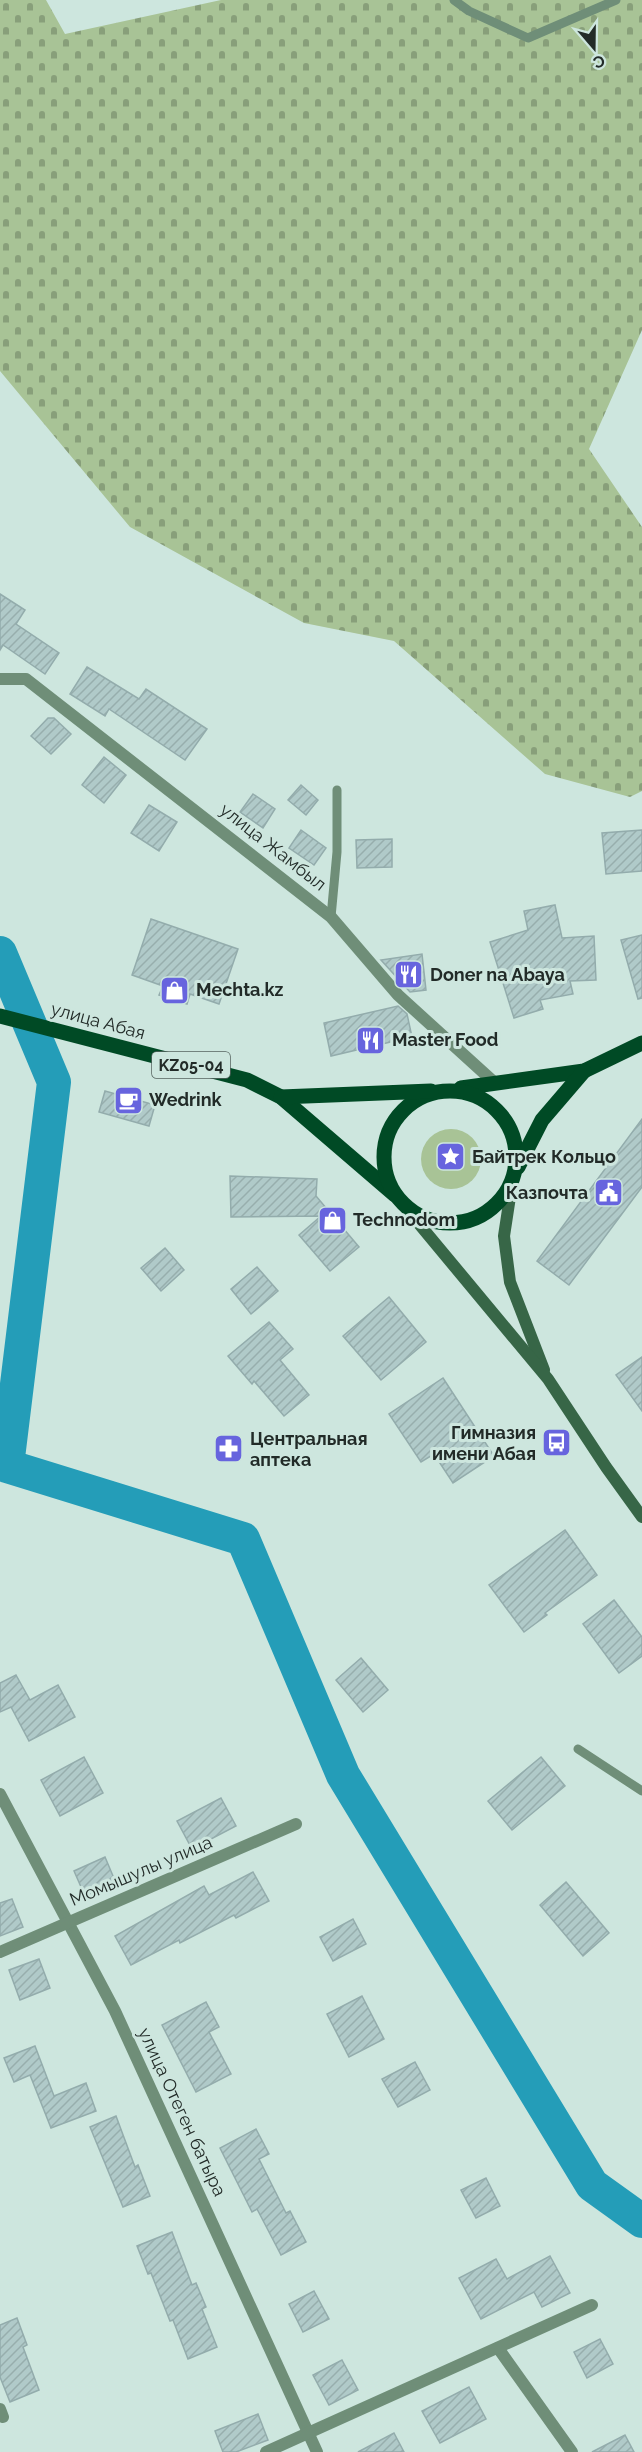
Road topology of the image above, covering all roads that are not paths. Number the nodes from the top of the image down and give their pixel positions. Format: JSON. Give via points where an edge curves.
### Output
{"nodes":[{"id":1,"x":454,"y":0,"type":"edge"},
{"id":2,"x":616,"y":0,"type":"edge"},
{"id":3,"x":0,"y":679,"type":"edge"},
{"id":4,"x":337,"y":790,"type":"dead end"},
{"id":5,"x":331,"y":917,"type":"junction"},
{"id":6,"x":3,"y":1017,"type":"edge"},
{"id":7,"x":642,"y":1042,"type":"edge"},
{"id":8,"x":584,"y":1071,"type":"junction"},
{"id":9,"x":496,"y":1084,"type":"junction"},
{"id":10,"x":444,"y":1090,"type":"junction"},
{"id":11,"x":281,"y":1096,"type":"junction"},
{"id":12,"x":513,"y":1177,"type":"junction"},
{"id":13,"x":395,"y":1195,"type":"junction"},
{"id":14,"x":548,"y":1379,"type":"junction"},
{"id":15,"x":642,"y":1517,"type":"edge"},
{"id":16,"x":578,"y":1749,"type":"dead end"},
{"id":17,"x":642,"y":1791,"type":"edge"},
{"id":18,"x":0,"y":1794,"type":"edge"},
{"id":19,"x":296,"y":1824,"type":"dead end"},
{"id":20,"x":68,"y":1922,"type":"junction"},
{"id":21,"x":0,"y":1952,"type":"edge"},
{"id":22,"x":592,"y":2305,"type":"dead end"},
{"id":23,"x":498,"y":2348,"type":"junction"},
{"id":24,"x":309,"y":2434,"type":"junction"},
{"id":25,"x":266,"y":2452,"type":"edge"},
{"id":26,"x":317,"y":2452,"type":"edge"},
{"id":27,"x":572,"y":2452,"type":"edge"}],
"edges":[{"from":1,"to":2,"type":"lane","via":[[528,38]]},
{"from":3,"to":5,"type":"street","name":"улица Жамбыл","via":[[26,679]]},
{"from":4,"to":5,"type":"lane"},
{"from":5,"to":9,"type":"street","name":"улица Жамбыл","via":[[398,995]]},
{"from":6,"to":11,"type":"main road","name":"улица Абая","number":"KZ05-04","via":[[247,1080]]},
{"from":7,"to":8,"type":"main road","number":"KZ05-04"},
{"from":8,"to":9,"type":"main road","number":"KZ05-04"},
{"from":8,"to":12,"type":"main road","number":"KZ05-04","via":[[542,1120]]},
{"from":9,"to":10,"type":"main road","number":"KZ05-04"},
{"from":10,"to":11,"type":"main road","number":"KZ05-04"},
{"from":10,"to":12,"type":"main road","number":"KZ05-04","via":[[466,1092],[486,1100],[502,1115],[513,1134],[517,1155]]},
{"from":10,"to":13,"type":"main road","number":"KZ05-04","via":[[424,1095],[394,1120],[383,1158],[386,1178]]},
{"from":11,"to":13,"type":"main road","name":"улица Абая","number":"KZ05-04"},
{"from":12,"to":13,"type":"main road","number":"KZ05-04","via":[[504,1196],[470,1220],[429,1220],[410,1210]]},
{"from":12,"to":14,"type":"main road","via":[[504,1236],[510,1282]]},
{"from":13,"to":14,"type":"main road"},
{"from":14,"to":15,"type":"main road"},
{"from":16,"to":17,"type":"lane"},
{"from":18,"to":20,"type":"street","name":"улица Отеген батыра"},
{"from":19,"to":20,"type":"street","name":"Момышулы улица"},
{"from":20,"to":21,"type":"street","name":"Момышулы улица"},
{"from":20,"to":24,"type":"street","name":"улица Отеген батыра","via":[[116,2011]]},
{"from":22,"to":23,"type":"street"},
{"from":23,"to":24,"type":"street"},
{"from":23,"to":27,"type":"street"},
{"from":24,"to":25,"type":"street"},
{"from":24,"to":26,"type":"street","name":"улица Отеген батыра"}]}
